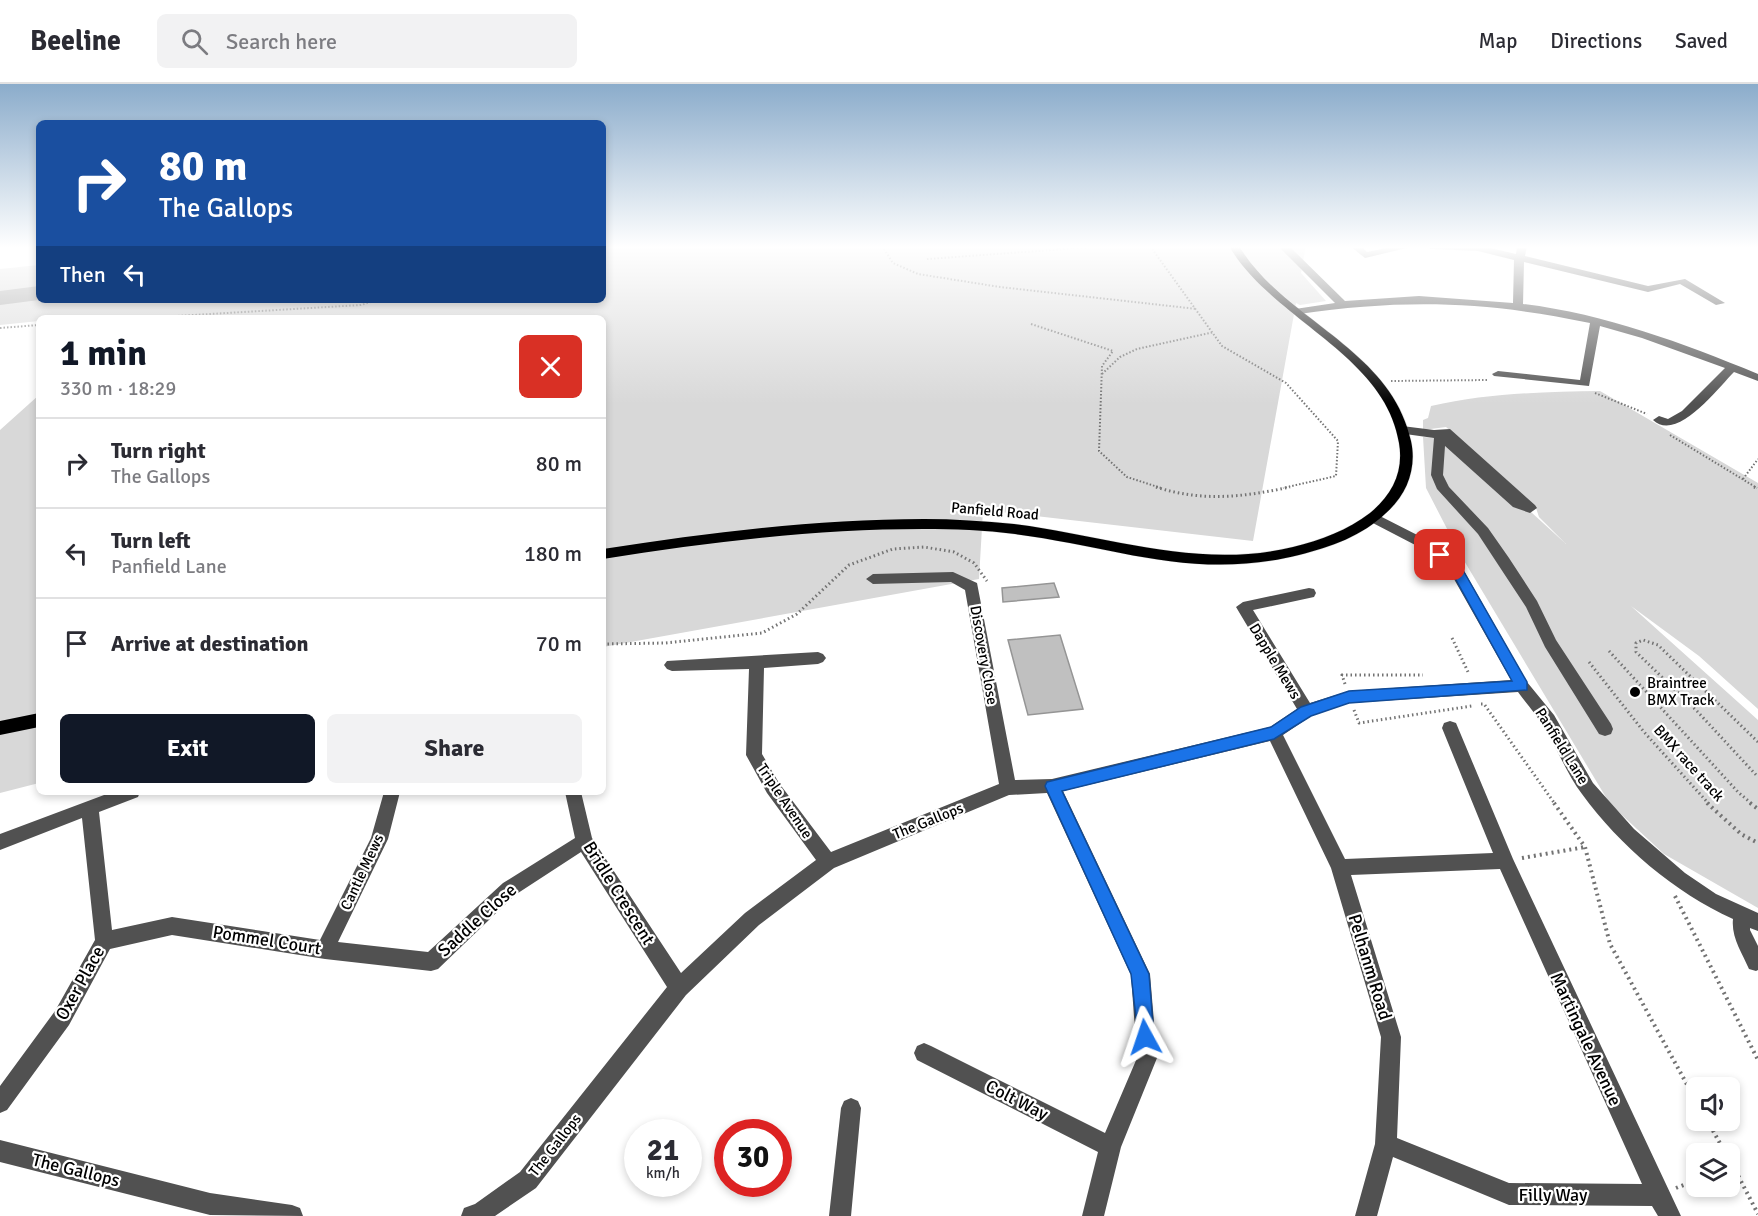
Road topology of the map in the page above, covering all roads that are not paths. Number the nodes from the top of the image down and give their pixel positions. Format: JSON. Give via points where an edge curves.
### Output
{"nodes":[{"id":1,"x":1286,"y":299,"type":"edge"},
{"id":2,"x":1337,"y":299,"type":"edge"},
{"id":3,"x":1405,"y":299,"type":"edge"},
{"id":4,"x":1452,"y":299,"type":"edge"},
{"id":5,"x":1518,"y":299,"type":"edge"},
{"id":6,"x":1713,"y":299,"type":"edge"},
{"id":7,"x":1341,"y":303,"type":"junction"},
{"id":8,"x":1720,"y":303,"type":"dead end"},
{"id":9,"x":1518,"y":305,"type":"junction"},
{"id":10,"x":1299,"y":310,"type":"junction"},
{"id":11,"x":1596,"y":320,"type":"junction"},
{"id":12,"x":1733,"y":367,"type":"junction"},
{"id":13,"x":1498,"y":374,"type":"dead end"},
{"id":14,"x":1758,"y":378,"type":"edge"},
{"id":15,"x":1666,"y":425,"type":"road end"},
{"id":16,"x":1402,"y":430,"type":"junction"},
{"id":17,"x":1438,"y":435,"type":"junction"},
{"id":18,"x":1374,"y":518,"type":"junction"},
{"id":19,"x":606,"y":554,"type":"edge"},
{"id":20,"x":873,"y":579,"type":"dead end"},
{"id":21,"x":1309,"y":593,"type":"dead end"},
{"id":22,"x":818,"y":658,"type":"dead end"},
{"id":23,"x":757,"y":663,"type":"junction"},
{"id":24,"x":672,"y":665,"type":"dead end"},
{"id":25,"x":1522,"y":686,"type":"junction"},
{"id":26,"x":1306,"y":711,"type":"junction"},
{"id":27,"x":36,"y":721,"type":"edge"},
{"id":28,"x":0,"y":728,"type":"edge"},
{"id":29,"x":1450,"y":728,"type":"dead end"},
{"id":30,"x":1605,"y":729,"type":"dead end"},
{"id":31,"x":1274,"y":733,"type":"junction"},
{"id":32,"x":1052,"y":786,"type":"junction"},
{"id":33,"x":1008,"y":788,"type":"junction"},
{"id":34,"x":125,"y":795,"type":"edge"},
{"id":35,"x":391,"y":795,"type":"edge"},
{"id":36,"x":574,"y":795,"type":"edge"},
{"id":37,"x":90,"y":809,"type":"junction"},
{"id":38,"x":584,"y":841,"type":"junction"},
{"id":39,"x":0,"y":842,"type":"edge"},
{"id":40,"x":1505,"y":861,"type":"junction"},
{"id":41,"x":828,"y":862,"type":"junction"},
{"id":42,"x":1340,"y":867,"type":"junction"},
{"id":43,"x":1750,"y":919,"type":"edge"},
{"id":44,"x":104,"y":941,"type":"junction"},
{"id":45,"x":326,"y":950,"type":"junction"},
{"id":46,"x":431,"y":962,"type":"joint"},
{"id":47,"x":1756,"y":962,"type":"dead end"},
{"id":48,"x":679,"y":988,"type":"junction"},
{"id":49,"x":924,"y":1053,"type":"dead end"},
{"id":50,"x":0,"y":1103,"type":"edge"},
{"id":51,"x":851,"y":1108,"type":"dead end"},
{"id":52,"x":1386,"y":1144,"type":"junction"},
{"id":53,"x":1110,"y":1147,"type":"junction"},
{"id":54,"x":0,"y":1151,"type":"edge"},
{"id":55,"x":1658,"y":1195,"type":"junction"},
{"id":56,"x":292,"y":1216,"type":"edge"},
{"id":57,"x":472,"y":1216,"type":"edge"},
{"id":58,"x":840,"y":1216,"type":"edge"},
{"id":59,"x":1094,"y":1216,"type":"edge"},
{"id":60,"x":1366,"y":1216,"type":"edge"},
{"id":61,"x":1670,"y":1216,"type":"edge"}],
"edges":[{"from":1,"to":10,"type":"main road"},
{"from":2,"to":7,"type":"street"},
{"from":3,"to":7,"type":"street"},
{"from":4,"to":9,"type":"street"},
{"from":5,"to":9,"type":"street"},
{"from":6,"to":8,"type":"street"},
{"from":7,"to":10,"type":"street"},
{"from":9,"to":11,"type":"street"},
{"from":10,"to":16,"type":"main road","via":[[1375,378]]},
{"from":11,"to":12,"type":"street","via":[[1694,350]]},
{"from":11,"to":13,"type":"street","via":[[1592,332],[1591,386]]},
{"from":12,"to":14,"type":"street"},
{"from":12,"to":15,"type":"street","via":[[1686,414]]},
{"from":16,"to":17,"type":"street"},
{"from":16,"to":18,"type":"main road","via":[[1408,455],[1403,483]]},
{"from":17,"to":17,"type":"street","via":[[1446,432],[1530,508],[1518,504]]},
{"from":17,"to":30,"type":"street","via":[[1437,475],[1443,489],[1483,531]]},
{"from":18,"to":19,"type":"main road","name":"Panfield Road","via":[[1341,537],[1296,552],[1264,560],[1227,562],[1173,560],[1027,530],[971,525],[827,525],[694,539]]},
{"from":18,"to":25,"type":"street","name":"Panfield Lane","via":[[1426,545],[1455,568]]},
{"from":20,"to":33,"type":"street","name":"Discovery Close","via":[[953,577],[972,587]]},
{"from":21,"to":26,"type":"street","name":"Dapple Mews","via":[[1242,607]]},
{"from":22,"to":23,"type":"street"},
{"from":23,"to":24,"type":"street"},
{"from":23,"to":41,"type":"street","name":"Triple Avenue","via":[[754,755],[773,788]]},
{"from":25,"to":26,"type":"street","name":"The Gallops","via":[[1349,697]]},
{"from":25,"to":43,"type":"street","name":"Panfield Lane","via":[[1548,720],[1587,788],[1628,835],[1679,879],[1710,900]]},
{"from":26,"to":31,"type":"street","name":"The Gallops"},
{"from":27,"to":28,"type":"main road"},
{"from":29,"to":40,"type":"street","name":"Martingale Avenue"},
{"from":31,"to":32,"type":"street","name":"The Gallops"},
{"from":31,"to":42,"type":"street","name":"Pelhanm Road"},
{"from":32,"to":33,"type":"street","name":"The Gallops"},
{"from":32,"to":53,"type":"street","via":[[1140,974],[1147,1058]]},
{"from":33,"to":41,"type":"street","name":"The Gallops"},
{"from":34,"to":37,"type":"street"},
{"from":35,"to":45,"type":"street","name":"Cantle Mews","via":[[379,839]]},
{"from":36,"to":38,"type":"street","name":"Bridle Crescent"},
{"from":37,"to":39,"type":"street"},
{"from":37,"to":44,"type":"street","name":"Oxer Place"},
{"from":38,"to":46,"type":"street","name":"Saddle Close","via":[[509,889]]},
{"from":38,"to":48,"type":"street","name":"Bridle Crescent"},
{"from":40,"to":42,"type":"street"},
{"from":40,"to":55,"type":"street","name":"Martingale Avenue"},
{"from":41,"to":48,"type":"street","name":"The Gallops","via":[[752,919]]},
{"from":42,"to":52,"type":"street","name":"Pelhanm Road","via":[[1391,1037]]},
{"from":43,"to":47,"type":"street","via":[[1742,931]]},
{"from":44,"to":45,"type":"street","name":"Pommel Court","via":[[172,926]]},
{"from":44,"to":50,"type":"street","name":"Oxer Place","via":[[62,1018]]},
{"from":45,"to":46,"type":"street","name":"Pommel Court"},
{"from":48,"to":57,"type":"street","name":"The Gallops","via":[[528,1180]]},
{"from":49,"to":53,"type":"street","name":"Colt Way"},
{"from":51,"to":58,"type":"street"},
{"from":52,"to":55,"type":"street","name":"Filly Way","via":[[1509,1194]]},
{"from":52,"to":60,"type":"street","name":"Pelhanm Road"},
{"from":53,"to":59,"type":"street"},
{"from":54,"to":56,"type":"street","name":"The Gallops","via":[[210,1204]]},
{"from":55,"to":61,"type":"street","name":"Martingale Avenue"}]}
